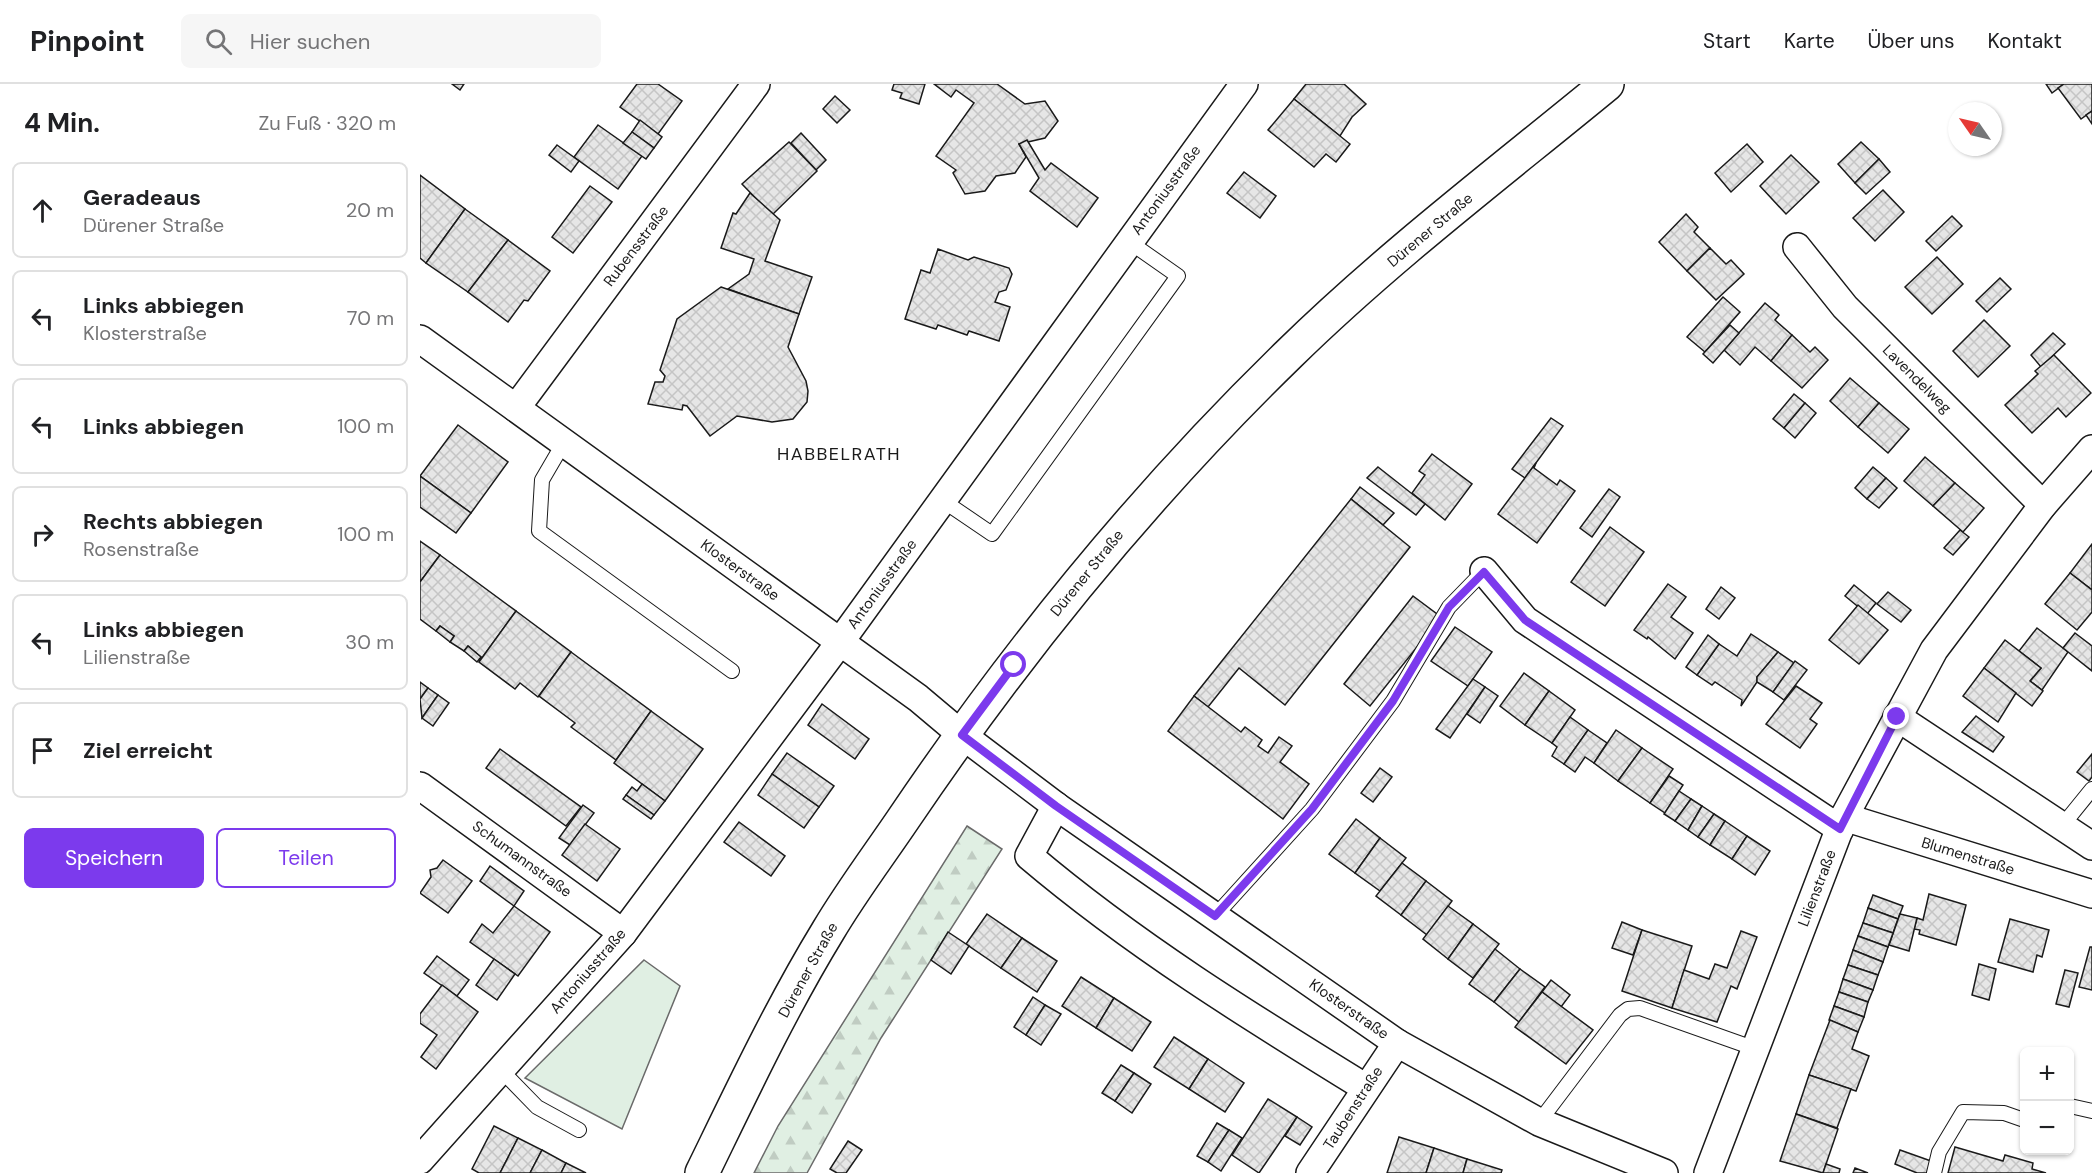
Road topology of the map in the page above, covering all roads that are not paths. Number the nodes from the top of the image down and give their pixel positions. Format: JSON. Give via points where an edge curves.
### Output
{"nodes":[{"id":1,"x":756,"y":84,"type":"edge"},
{"id":2,"x":1244,"y":84,"type":"edge"},
{"id":3,"x":1607,"y":84,"type":"edge"},
{"id":4,"x":1128,"y":241,"type":"junction"},
{"id":5,"x":1797,"y":247,"type":"dead end"},
{"id":6,"x":420,"y":339,"type":"edge"},
{"id":7,"x":516,"y":408,"type":"junction"},
{"id":8,"x":563,"y":444,"type":"junction"},
{"id":9,"x":2092,"y":448,"type":"edge"},
{"id":10,"x":942,"y":500,"type":"junction"},
{"id":11,"x":2043,"y":505,"type":"junction"},
{"id":12,"x":1484,"y":572,"type":"joint"},
{"id":13,"x":840,"y":642,"type":"junction"},
{"id":14,"x":732,"y":671,"type":"dead end"},
{"id":15,"x":1897,"y":717,"type":"junction"},
{"id":16,"x":962,"y":735,"type":"junction"},
{"id":17,"x":420,"y":786,"type":"edge"},
{"id":18,"x":2092,"y":789,"type":"edge"},
{"id":19,"x":1056,"y":806,"type":"junction"},
{"id":20,"x":1842,"y":823,"type":"junction"},
{"id":21,"x":2062,"y":826,"type":"junction"},
{"id":22,"x":2092,"y":846,"type":"edge"},
{"id":23,"x":2092,"y":894,"type":"edge"},
{"id":24,"x":1215,"y":916,"type":"junction"},
{"id":25,"x":623,"y":933,"type":"junction"},
{"id":26,"x":1397,"y":1043,"type":"junction"},
{"id":27,"x":1756,"y":1049,"type":"junction"},
{"id":28,"x":501,"y":1070,"type":"junction"},
{"id":29,"x":1366,"y":1088,"type":"junction"},
{"id":30,"x":2074,"y":1107,"type":"edge"},
{"id":31,"x":2092,"y":1111,"type":"edge"},
{"id":32,"x":2020,"y":1118,"type":"edge"},
{"id":33,"x":1539,"y":1122,"type":"junction"},
{"id":34,"x":579,"y":1130,"type":"dead end"},
{"id":35,"x":420,"y":1160,"type":"edge"},
{"id":36,"x":702,"y":1173,"type":"edge"},
{"id":37,"x":1310,"y":1173,"type":"edge"},
{"id":38,"x":1664,"y":1173,"type":"edge"},
{"id":39,"x":1708,"y":1173,"type":"edge"},
{"id":40,"x":1934,"y":1173,"type":"edge"}],
"edges":[{"from":1,"to":7,"type":"street","name":"Rubensstraße"},
{"from":2,"to":4,"type":"street","name":"Antoniusstraße"},
{"from":3,"to":16,"type":"main road","name":"Dürener Straße","via":[[1392,261],[1290,353],[1108,546]]},
{"from":4,"to":10,"type":"street","name":"Antoniusstraße"},
{"from":4,"to":10,"type":"lane","via":[[1178,276],[1165,295],[992,534]]},
{"from":5,"to":11,"type":"street","name":"Lavendelweg","via":[[1845,307]]},
{"from":6,"to":7,"type":"street","name":"Klosterstraße"},
{"from":7,"to":8,"type":"street","name":"Klosterstraße"},
{"from":8,"to":13,"type":"street","name":"Klosterstraße"},
{"from":8,"to":14,"type":"lane","via":[[542,480],[539,531]]},
{"from":9,"to":11,"type":"street","name":"Lilienstraße"},
{"from":10,"to":13,"type":"street","name":"Antoniusstraße"},
{"from":11,"to":15,"type":"street","name":"Lilienstraße","via":[[1934,650]]},
{"from":12,"to":20,"type":"street","name":"Blumenstraße","via":[[1525,620]]},
{"from":12,"to":24,"type":"lane","via":[[1449,607],[1393,701],[1312,809]]},
{"from":13,"to":16,"type":"street","name":"Klosterstraße"},
{"from":13,"to":25,"type":"street","name":"Antoniusstraße"},
{"from":15,"to":20,"type":"street","name":"Lilienstraße"},
{"from":15,"to":21,"type":"street"},
{"from":16,"to":19,"type":"street","name":"Klosterstraße"},
{"from":16,"to":36,"type":"main road","name":"Dürener Straße","via":[[828,930]]},
{"from":17,"to":25,"type":"street","name":"Schumannstraße"},
{"from":18,"to":21,"type":"lane"},
{"from":19,"to":24,"type":"street","name":"Klosterstraße"},
{"from":19,"to":29,"type":"street","via":[[1029,856],[1088,907],[1172,965]]},
{"from":20,"to":23,"type":"street","name":"Blumenstraße"},
{"from":20,"to":27,"type":"street","name":"Lilienstraße"},
{"from":21,"to":22,"type":"street"},
{"from":24,"to":26,"type":"street","name":"Klosterstraße"},
{"from":25,"to":28,"type":"street","name":"Antoniusstraße"},
{"from":26,"to":29,"type":"street","name":"Taubenstraße"},
{"from":26,"to":33,"type":"street","name":"Klosterstraße"},
{"from":27,"to":33,"type":"lane","via":[[1640,1008],[1628,1009]]},
{"from":27,"to":39,"type":"street","name":"Lilienstraße"},
{"from":28,"to":34,"type":"lane","via":[[537,1107]]},
{"from":28,"to":35,"type":"street","name":"Antoniusstraße"},
{"from":29,"to":37,"type":"street","name":"Taubenstraße"},
{"from":30,"to":31,"type":"lane"},
{"from":32,"to":40,"type":"lane","via":[[2004,1113],[1963,1112],[1939,1152]]},
{"from":33,"to":38,"type":"street","name":"Klosterstraße"}]}
